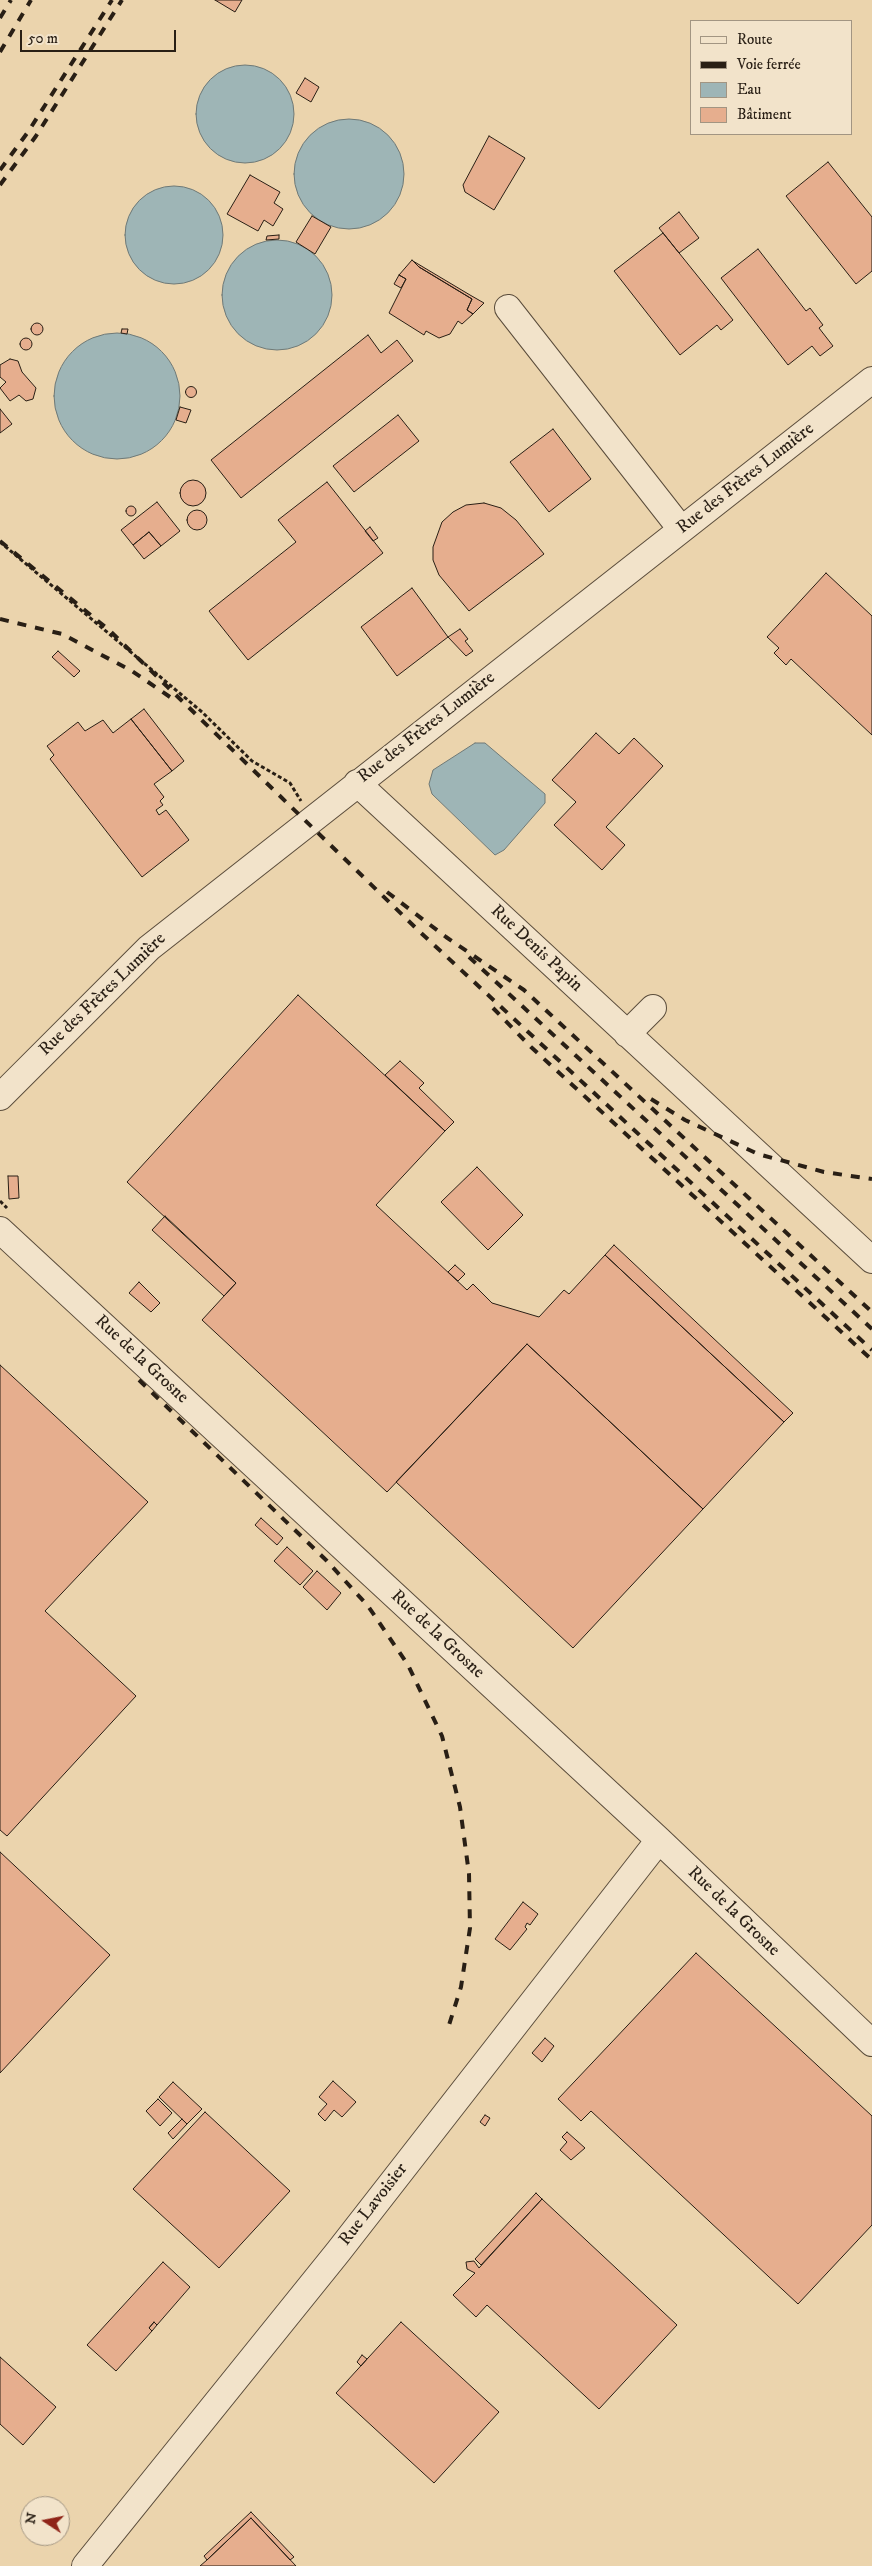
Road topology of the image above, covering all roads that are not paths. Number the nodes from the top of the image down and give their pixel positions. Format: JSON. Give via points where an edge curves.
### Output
{"nodes":[{"id":1,"x":508,"y":308,"type":"dead end"},
{"id":2,"x":872,"y":380,"type":"edge"},
{"id":3,"x":681,"y":529,"type":"junction"},
{"id":4,"x":356,"y":783,"type":"junction"},
{"id":5,"x":653,"y":1008,"type":"dead end"},
{"id":6,"x":627,"y":1034,"type":"junction"},
{"id":7,"x":0,"y":1097,"type":"edge"},
{"id":8,"x":0,"y":1230,"type":"edge"},
{"id":9,"x":872,"y":1260,"type":"edge"},
{"id":10,"x":659,"y":1840,"type":"junction"},
{"id":11,"x":872,"y":2043,"type":"edge"},
{"id":12,"x":85,"y":2566,"type":"edge"}],
"edges":[{"from":1,"to":3,"type":"street"},
{"from":2,"to":3,"type":"street","name":"Rue des Frères Lumière"},
{"from":3,"to":4,"type":"street","name":"Rue des Frères Lumière"},
{"from":4,"to":6,"type":"street","name":"Rue Denis Papin"},
{"from":4,"to":7,"type":"street","name":"Rue des Frères Lumière","via":[[149,948]]},
{"from":5,"to":6,"type":"street"},
{"from":6,"to":9,"type":"street","name":"Rue Denis Papin"},
{"from":8,"to":10,"type":"street","name":"Rue de la Grosne"},
{"from":10,"to":11,"type":"street","name":"Rue de la Grosne"},
{"from":10,"to":12,"type":"street","name":"Rue Lavoisier","via":[[338,2252]]}]}
